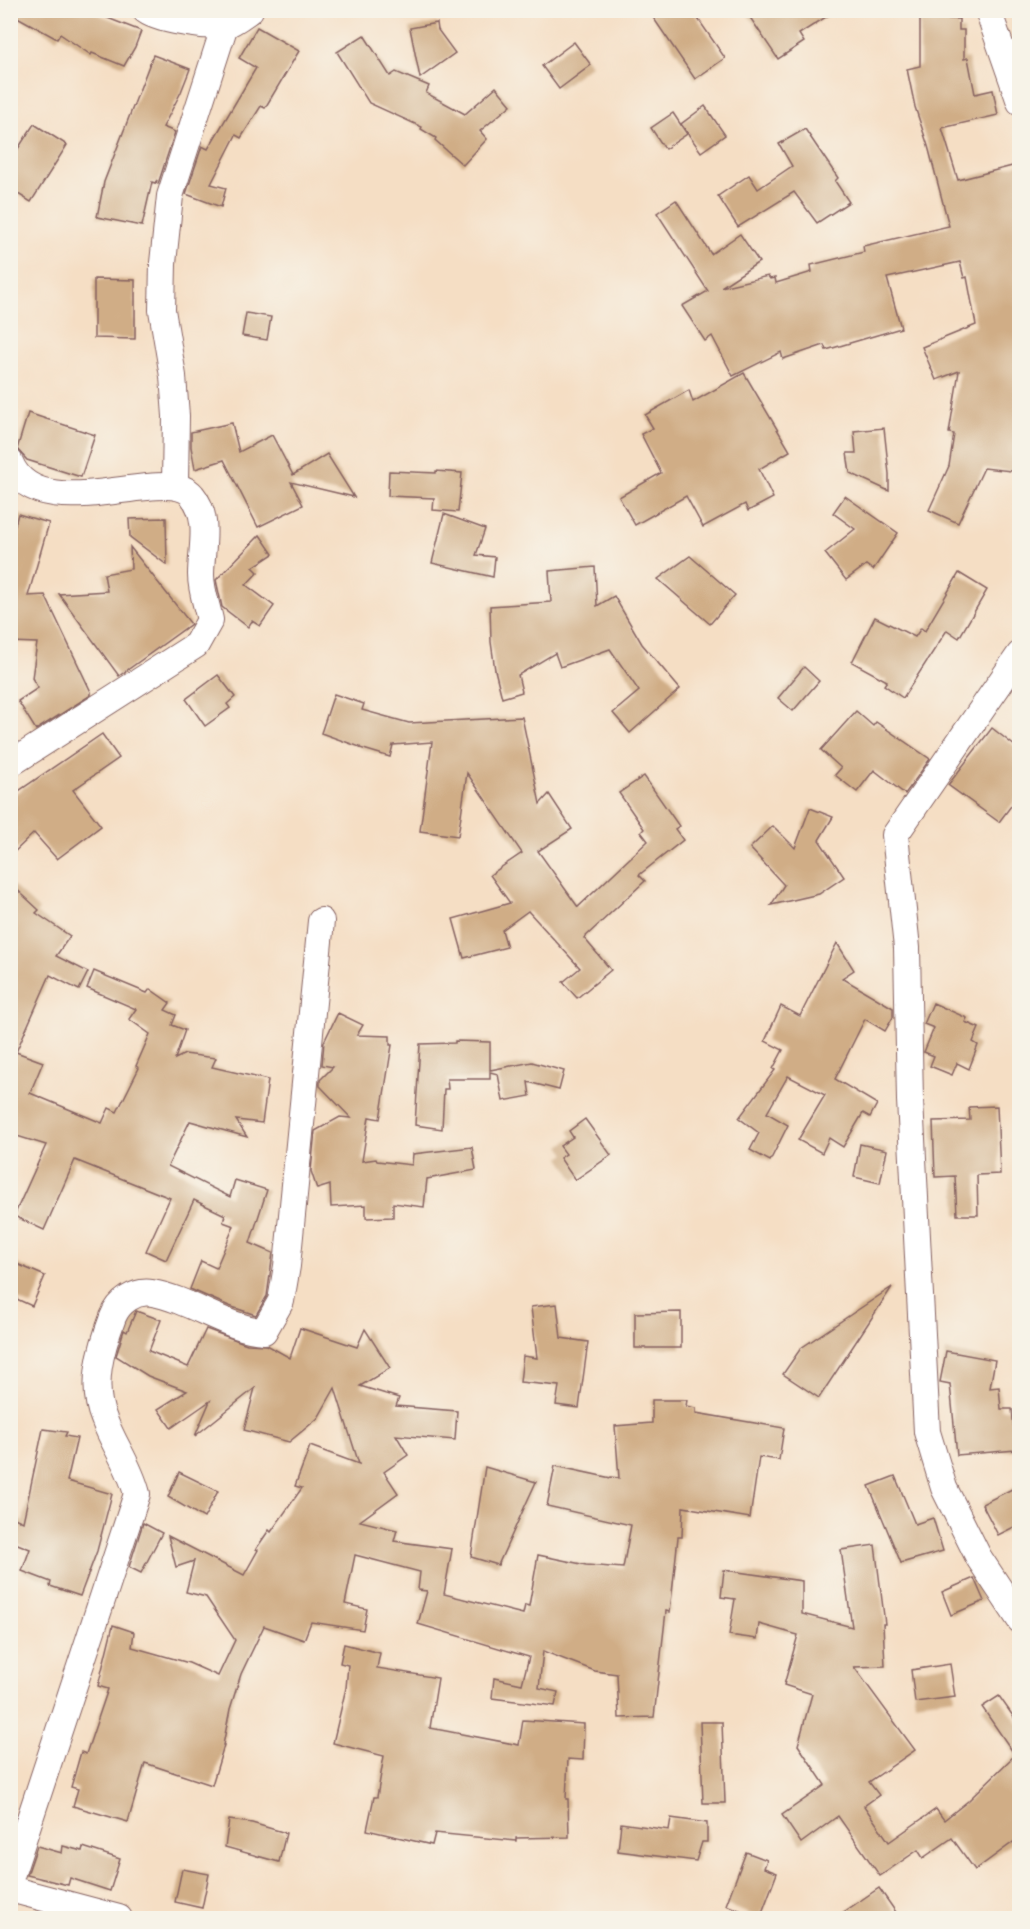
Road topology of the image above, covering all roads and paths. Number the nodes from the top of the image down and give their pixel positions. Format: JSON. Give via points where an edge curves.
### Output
{"nodes":[{"id":1,"x":145,"y":10,"type":"edge"},
{"id":2,"x":250,"y":10,"type":"edge"},
{"id":3,"x":988,"y":10,"type":"edge"},
{"id":4,"x":225,"y":25,"type":"junction"},
{"id":5,"x":1020,"y":102,"type":"edge"},
{"id":6,"x":10,"y":462,"type":"edge"},
{"id":7,"x":175,"y":484,"type":"junction"},
{"id":8,"x":1020,"y":654,"type":"edge"},
{"id":9,"x":10,"y":764,"type":"edge"},
{"id":10,"x":321,"y":921,"type":"dead end"},
{"id":11,"x":1020,"y":1620,"type":"edge"},
{"id":12,"x":10,"y":1879,"type":"edge"},
{"id":13,"x":10,"y":1889,"type":"edge"},
{"id":14,"x":119,"y":1918,"type":"edge"}],
"edges":[{"from":1,"to":4,"type":"street","via":[[172,21]]},
{"from":2,"to":4,"type":"street"},
{"from":3,"to":5,"type":"street"},
{"from":4,"to":7,"type":"street","via":[[170,196],[162,310],[176,416]]},
{"from":6,"to":7,"type":"street","via":[[15,474],[40,491],[78,495]]},
{"from":7,"to":9,"type":"street","via":[[192,494],[204,520],[201,578],[210,620],[196,645]]},
{"from":8,"to":11,"type":"street","via":[[895,835],[907,948],[911,1122],[927,1432],[944,1488],[980,1558]]},
{"from":10,"to":12,"type":"street","via":[[281,1301],[264,1331],[250,1330],[150,1292],[130,1296],[117,1308],[101,1350],[97,1393],[103,1419],[133,1474],[137,1494]]},
{"from":13,"to":14,"type":"street"}]}
